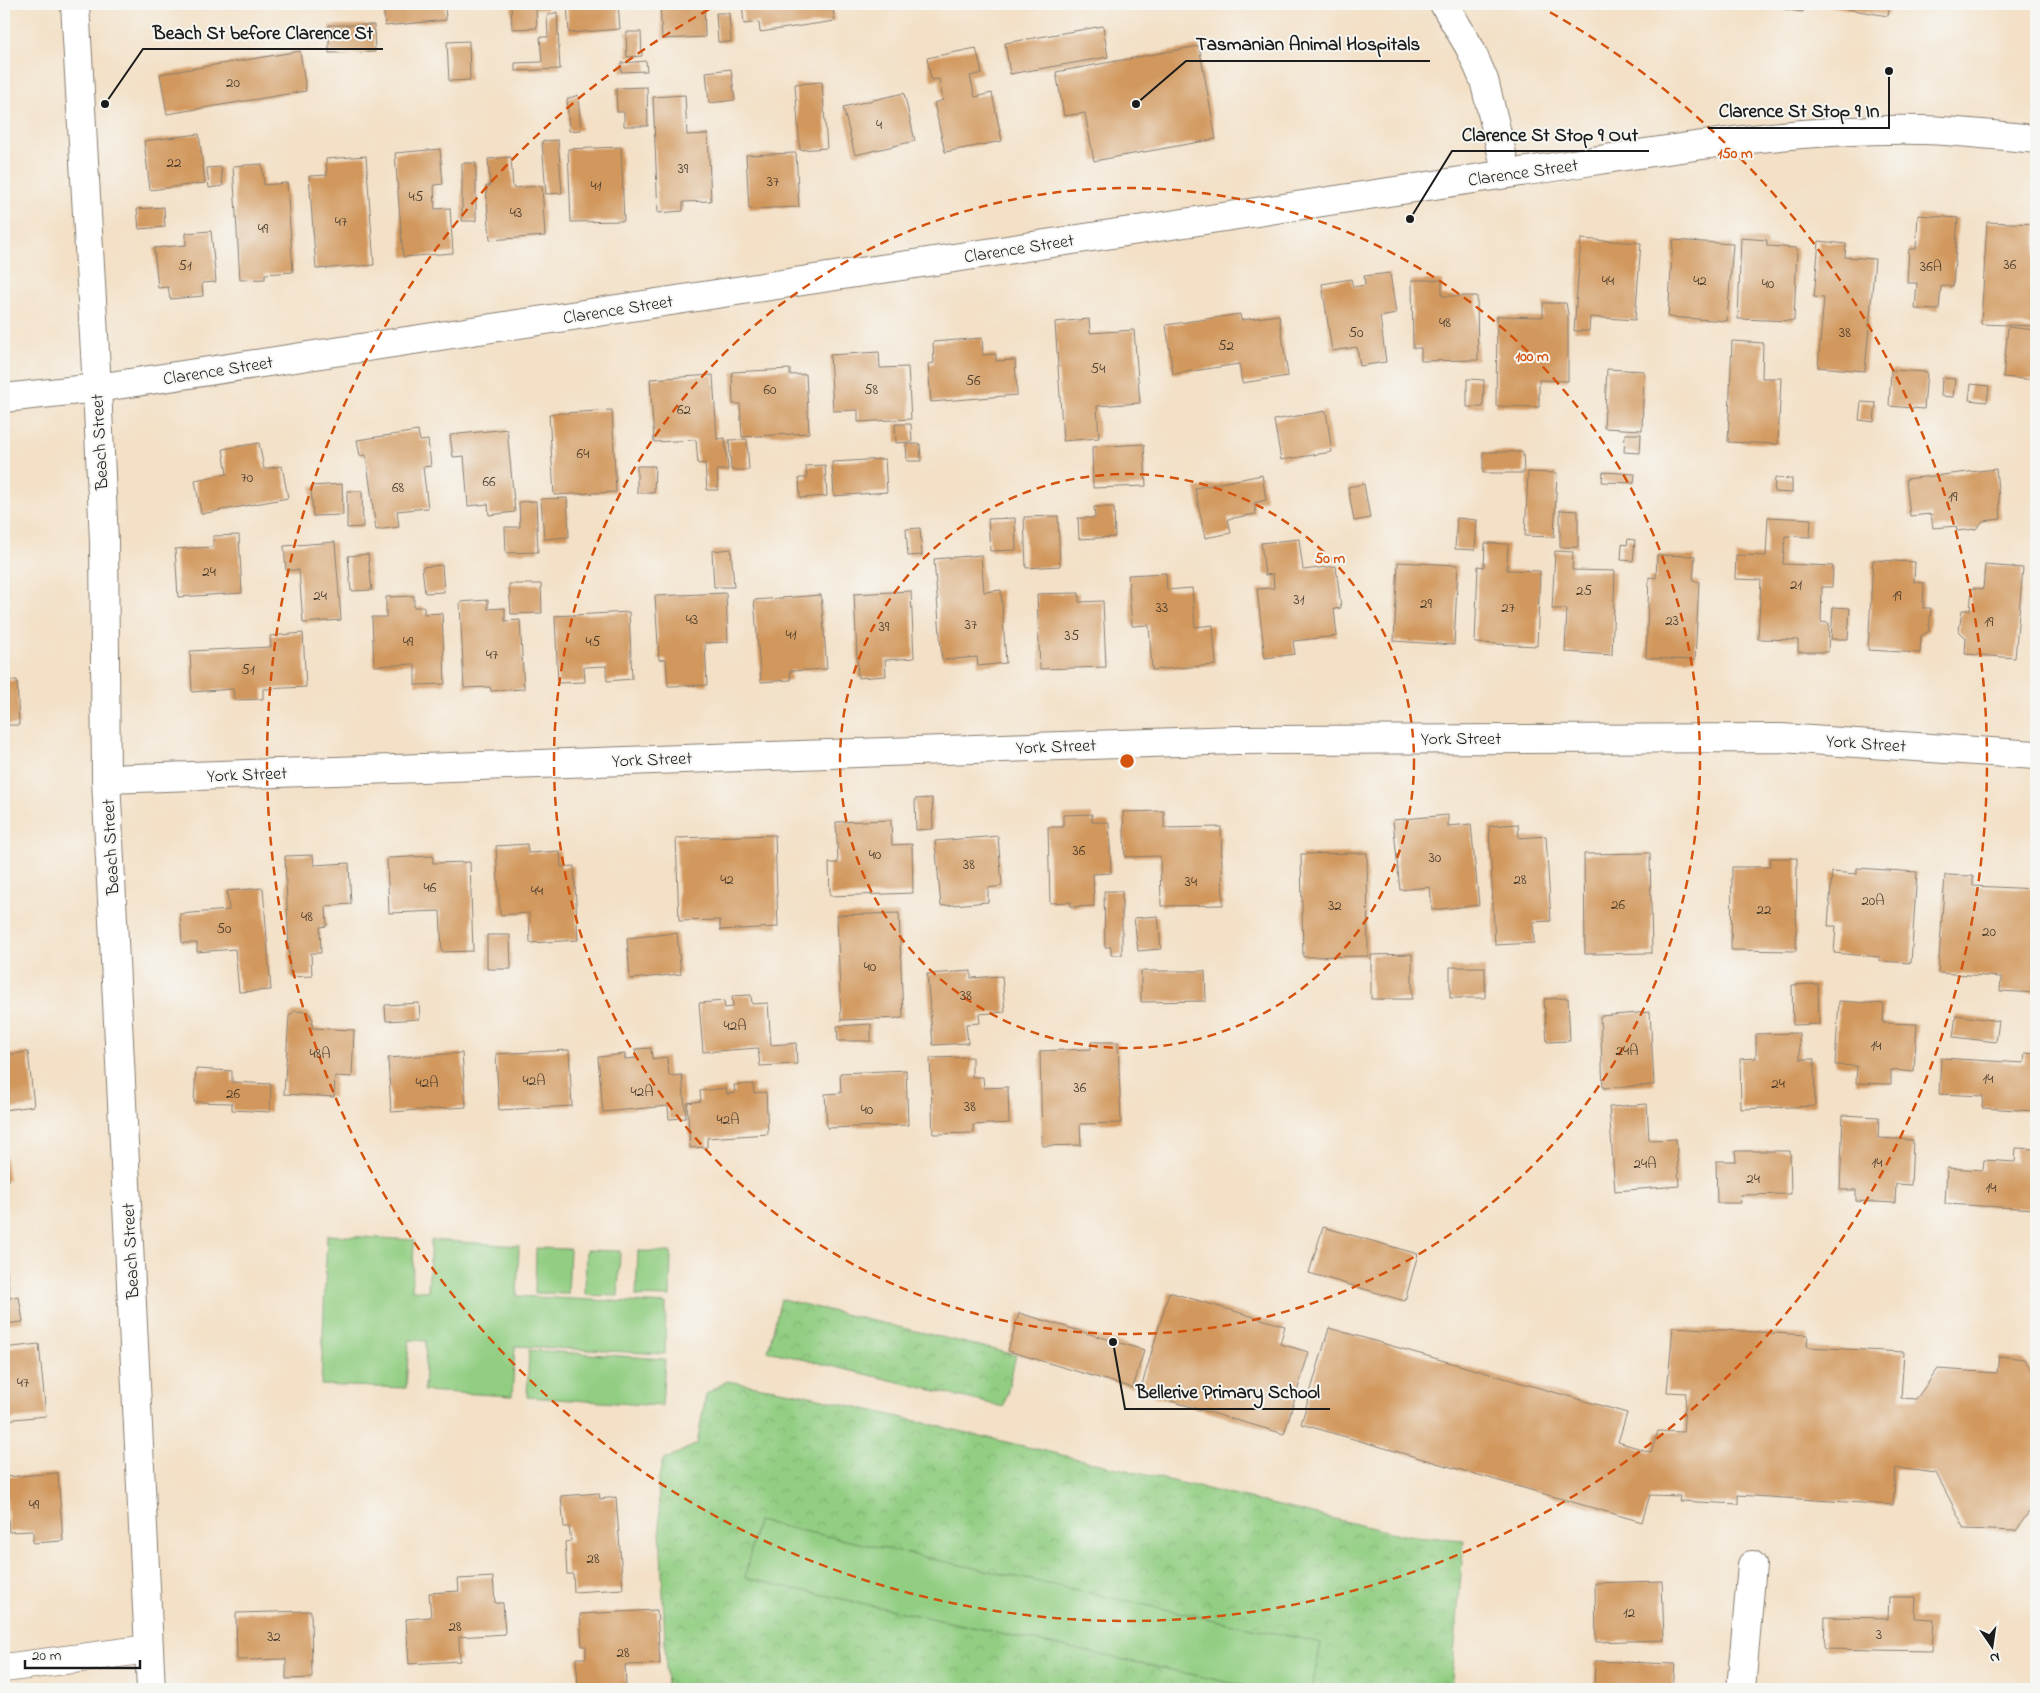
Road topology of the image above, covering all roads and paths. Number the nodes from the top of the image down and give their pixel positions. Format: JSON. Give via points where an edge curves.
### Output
{"nodes":[{"id":1,"x":75,"y":4,"type":"edge"},
{"id":2,"x":1444,"y":4,"type":"edge"},
{"id":3,"x":2036,"y":139,"type":"edge"},
{"id":4,"x":1507,"y":174,"type":"junction"},
{"id":5,"x":97,"y":388,"type":"junction"},
{"id":6,"x":4,"y":398,"type":"edge"},
{"id":7,"x":2036,"y":755,"type":"edge"},
{"id":8,"x":106,"y":779,"type":"junction"},
{"id":9,"x":1752,"y":1565,"type":"dead end"},
{"id":10,"x":149,"y":1649,"type":"junction"},
{"id":11,"x":4,"y":1668,"type":"edge"},
{"id":12,"x":151,"y":1689,"type":"edge"},
{"id":13,"x":1741,"y":1689,"type":"edge"}],
"edges":[{"from":1,"to":5,"type":"street","name":"Beach Street"},
{"from":2,"to":4,"type":"street","via":[[1470,48],[1484,80]]},
{"from":3,"to":4,"type":"street","name":"Clarence Street","via":[[1924,130],[1873,131],[1741,141]]},
{"from":4,"to":5,"type":"street","name":"Clarence Street"},
{"from":5,"to":6,"type":"street","name":"Clarence Street"},
{"from":5,"to":8,"type":"street","name":"Beach Street","via":[[104,541]]},
{"from":7,"to":8,"type":"street","name":"York Street","via":[[1781,738],[1237,740]]},
{"from":8,"to":10,"type":"street","name":"Beach Street"},
{"from":9,"to":13,"type":"street"},
{"from":10,"to":11,"type":"street"},
{"from":10,"to":12,"type":"street","name":"Beach Street"}]}
